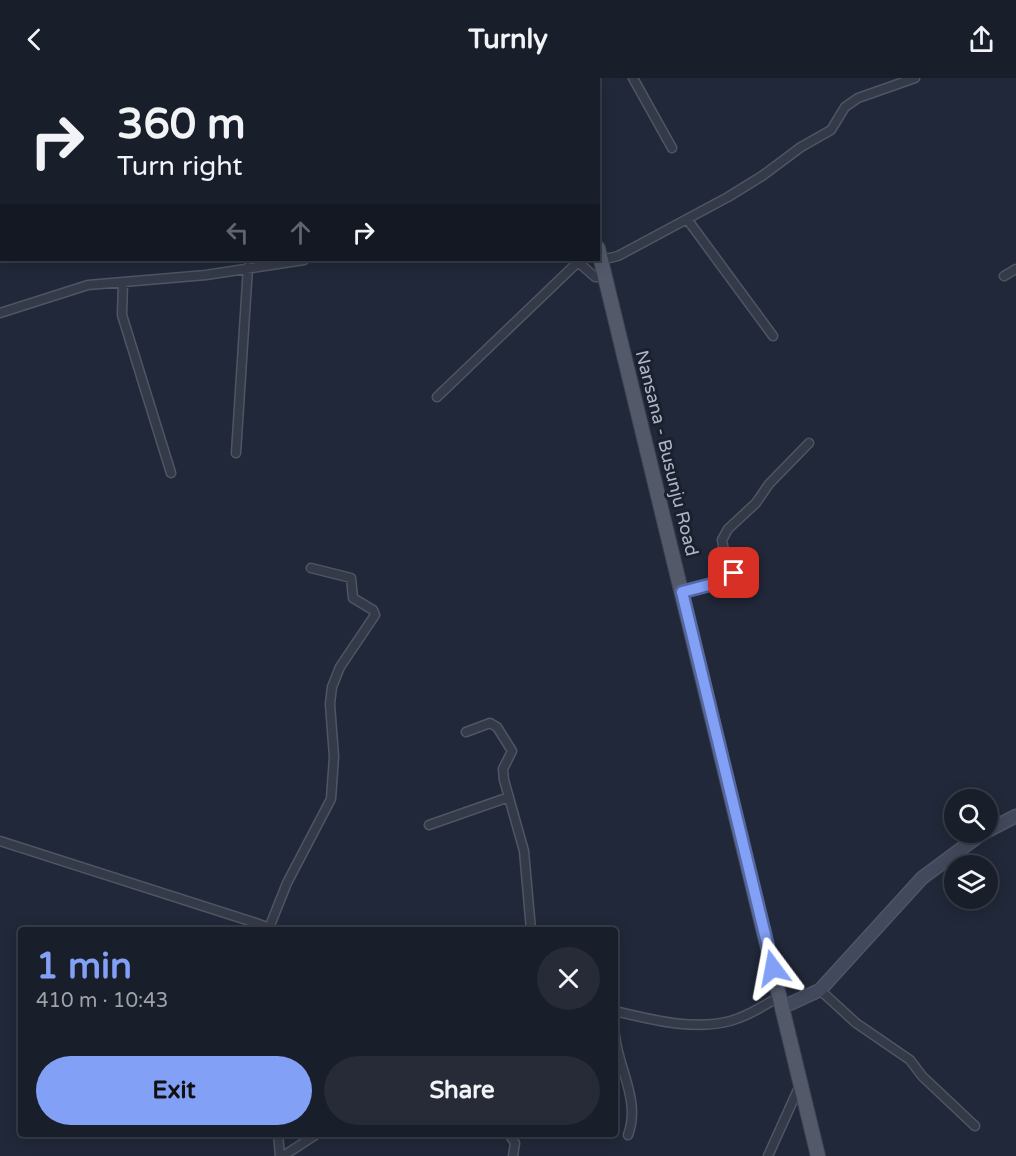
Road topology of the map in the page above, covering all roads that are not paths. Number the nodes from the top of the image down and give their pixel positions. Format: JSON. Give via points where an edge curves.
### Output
{"nodes":[{"id":1,"x":633,"y":78,"type":"edge"},
{"id":2,"x":915,"y":78,"type":"edge"},
{"id":3,"x":672,"y":148,"type":"dead end"},
{"id":4,"x":687,"y":219,"type":"junction"},
{"id":5,"x":600,"y":254,"type":"edge"},
{"id":6,"x":294,"y":261,"type":"edge"},
{"id":7,"x":248,"y":267,"type":"junction"},
{"id":8,"x":1016,"y":269,"type":"edge"},
{"id":9,"x":1004,"y":276,"type":"dead end"},
{"id":10,"x":606,"y":277,"type":"junction"},
{"id":11,"x":123,"y":282,"type":"junction"},
{"id":12,"x":0,"y":313,"type":"edge"},
{"id":13,"x":773,"y":336,"type":"dead end"},
{"id":14,"x":437,"y":397,"type":"dead end"},
{"id":15,"x":808,"y":443,"type":"dead end"},
{"id":16,"x":236,"y":453,"type":"dead end"},
{"id":17,"x":171,"y":473,"type":"dead end"},
{"id":18,"x":311,"y":568,"type":"dead end"},
{"id":19,"x":682,"y":592,"type":"junction"},
{"id":20,"x":466,"y":732,"type":"dead end"},
{"id":21,"x":509,"y":797,"type":"junction"},
{"id":22,"x":1016,"y":816,"type":"edge"},
{"id":23,"x":429,"y":825,"type":"dead end"},
{"id":24,"x":998,"y":825,"type":"edge"},
{"id":25,"x":0,"y":841,"type":"edge"},
{"id":26,"x":970,"y":843,"type":"edge"},
{"id":27,"x":262,"y":927,"type":"edge"},
{"id":28,"x":269,"y":927,"type":"edge"},
{"id":29,"x":531,"y":927,"type":"edge"},
{"id":30,"x":820,"y":990,"type":"junction"},
{"id":31,"x":782,"y":1002,"type":"junction"},
{"id":32,"x":618,"y":1014,"type":"edge"},
{"id":33,"x":618,"y":1053,"type":"edge"},
{"id":34,"x":801,"y":1085,"type":"junction"},
{"id":35,"x":975,"y":1126,"type":"dead end"},
{"id":36,"x":628,"y":1134,"type":"dead end"},
{"id":37,"x":279,"y":1137,"type":"edge"},
{"id":38,"x":312,"y":1137,"type":"edge"},
{"id":39,"x":511,"y":1137,"type":"edge"},
{"id":40,"x":282,"y":1156,"type":"edge"},
{"id":41,"x":513,"y":1156,"type":"edge"},
{"id":42,"x":768,"y":1156,"type":"edge"},
{"id":43,"x":818,"y":1156,"type":"edge"}],
"edges":[{"from":1,"to":3,"type":"street"},
{"from":2,"to":4,"type":"street","via":[[858,98],[845,107],[831,130]]},
{"from":4,"to":5,"type":"street","via":[[618,256]]},
{"from":4,"to":13,"type":"street"},
{"from":5,"to":10,"type":"main road","name":"Nansana - Busunju Road"},
{"from":6,"to":7,"type":"street"},
{"from":7,"to":11,"type":"street"},
{"from":7,"to":16,"type":"street"},
{"from":8,"to":9,"type":"street"},
{"from":10,"to":14,"type":"street","via":[[594,277],[578,262]]},
{"from":10,"to":19,"type":"main road","name":"Nansana - Busunju Road"},
{"from":11,"to":12,"type":"street","via":[[88,285]]},
{"from":11,"to":17,"type":"street","via":[[122,315]]},
{"from":15,"to":19,"type":"street","via":[[728,529],[722,540],[734,573],[732,578]]},
{"from":18,"to":28,"type":"street","via":[[351,578],[353,598],[375,615],[340,667],[332,687],[331,799],[286,883]]},
{"from":19,"to":31,"type":"main road","name":"Nansana - Busunju Road"},
{"from":20,"to":21,"type":"street","via":[[485,724],[497,727],[512,752],[503,769]]},
{"from":21,"to":23,"type":"street"},
{"from":21,"to":29,"type":"street","via":[[524,851]]},
{"from":22,"to":24,"type":"street"},
{"from":25,"to":27,"type":"street"},
{"from":26,"to":30,"type":"street","via":[[922,878]]},
{"from":30,"to":31,"type":"street"},
{"from":30,"to":35,"type":"street","via":[[856,1023],[910,1060]]},
{"from":31,"to":32,"type":"street","via":[[740,1018],[710,1024]]},
{"from":31,"to":34,"type":"main road","name":"Nansana - Busunju Road"},
{"from":33,"to":36,"type":"street","via":[[629,1086]]},
{"from":34,"to":42,"type":"street"},
{"from":34,"to":43,"type":"main road","name":"Nansana - Busunju Road"},
{"from":37,"to":40,"type":"street"},
{"from":38,"to":40,"type":"street"},
{"from":39,"to":41,"type":"street","via":[[515,1143]]}]}
